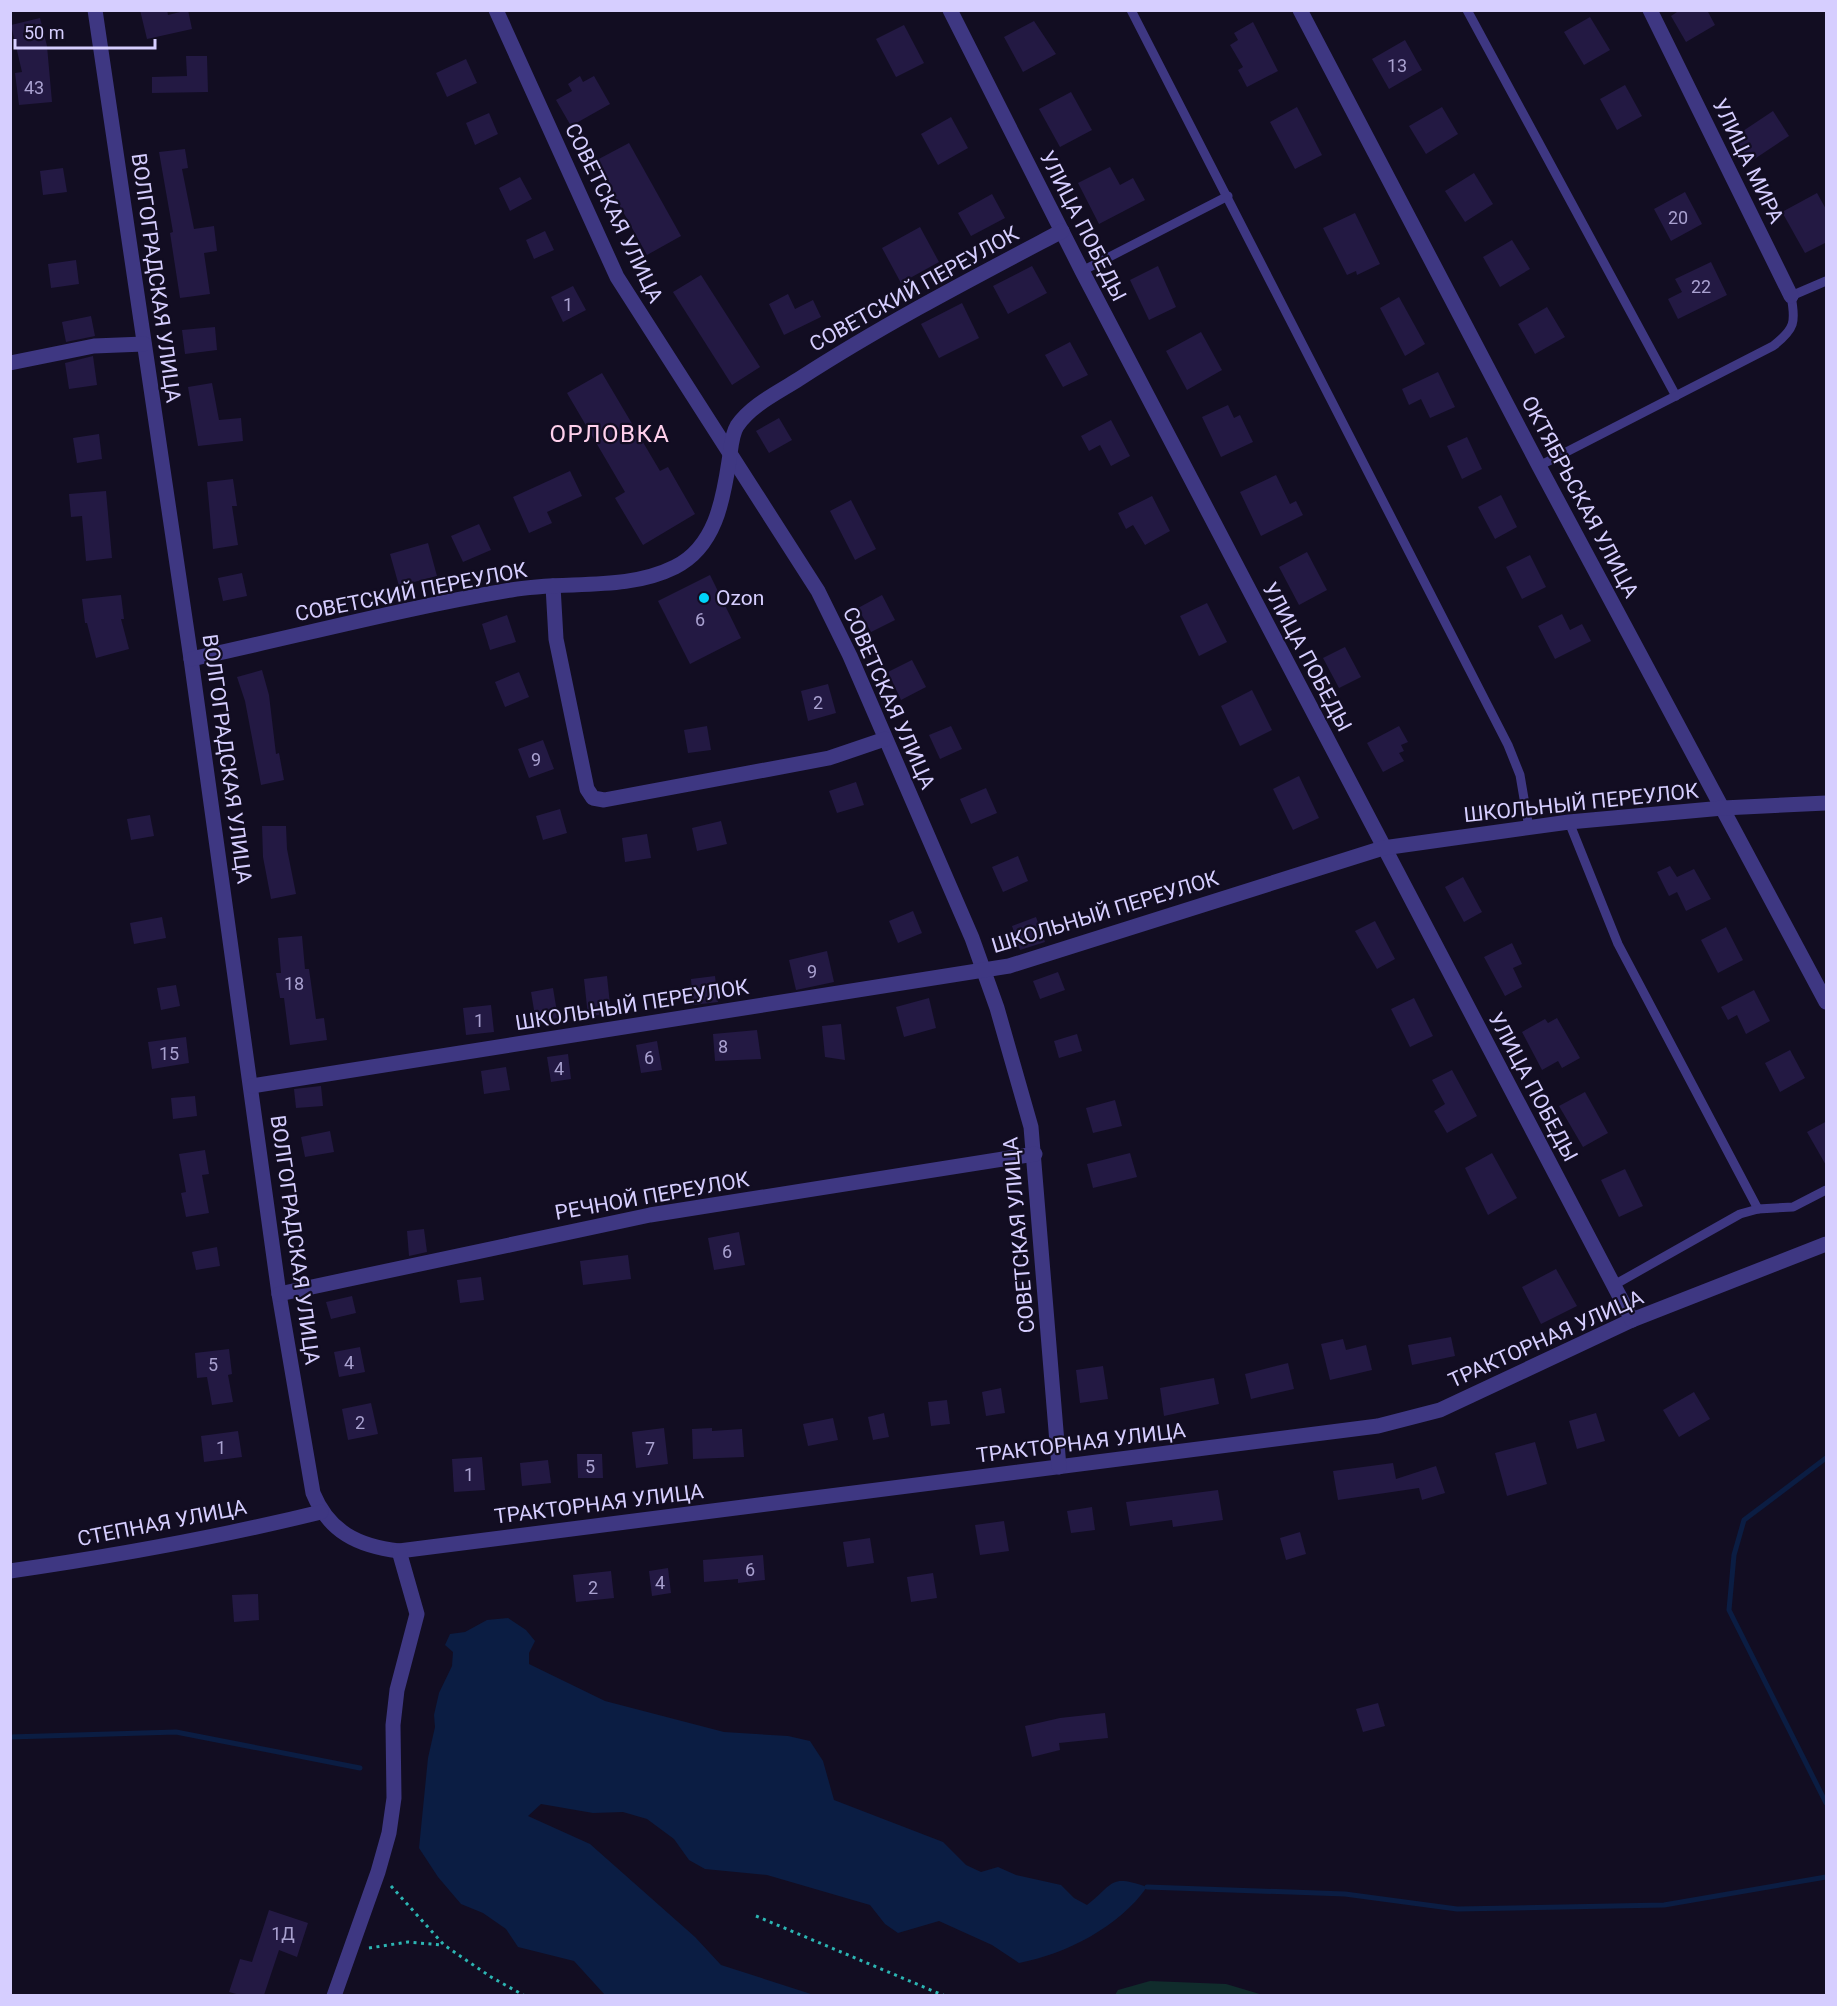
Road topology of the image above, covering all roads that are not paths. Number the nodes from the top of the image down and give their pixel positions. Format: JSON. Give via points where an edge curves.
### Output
{"nodes":[{"id":1,"x":95,"y":10,"type":"edge"},
{"id":2,"x":496,"y":10,"type":"edge"},
{"id":3,"x":950,"y":10,"type":"edge"},
{"id":4,"x":1131,"y":10,"type":"edge"},
{"id":5,"x":1300,"y":10,"type":"edge"},
{"id":6,"x":1467,"y":10,"type":"edge"},
{"id":7,"x":1650,"y":10,"type":"edge"},
{"id":8,"x":1228,"y":196,"type":"junction"},
{"id":9,"x":1062,"y":231,"type":"junction"},
{"id":10,"x":1082,"y":271,"type":"junction"},
{"id":11,"x":1827,"y":281,"type":"edge"},
{"id":12,"x":1791,"y":296,"type":"junction"},
{"id":13,"x":144,"y":344,"type":"junction"},
{"id":14,"x":10,"y":363,"type":"edge"},
{"id":15,"x":1677,"y":396,"type":"junction"},
{"id":16,"x":730,"y":454,"type":"junction"},
{"id":17,"x":1539,"y":466,"type":"junction"},
{"id":18,"x":553,"y":586,"type":"junction"},
{"id":19,"x":191,"y":659,"type":"junction"},
{"id":20,"x":885,"y":738,"type":"junction"},
{"id":21,"x":1827,"y":803,"type":"edge"},
{"id":22,"x":1723,"y":808,"type":"junction"},
{"id":23,"x":1569,"y":822,"type":"junction"},
{"id":24,"x":1529,"y":828,"type":"junction"},
{"id":25,"x":1383,"y":848,"type":"junction"},
{"id":26,"x":984,"y":970,"type":"junction"},
{"id":27,"x":1827,"y":1002,"type":"edge"},
{"id":28,"x":252,"y":1086,"type":"junction"},
{"id":29,"x":1035,"y":1154,"type":"junction"},
{"id":30,"x":1827,"y":1190,"type":"edge"},
{"id":31,"x":1758,"y":1209,"type":"junction"},
{"id":32,"x":1827,"y":1244,"type":"edge"},
{"id":33,"x":1614,"y":1285,"type":"junction"},
{"id":34,"x":279,"y":1294,"type":"junction"},
{"id":35,"x":1632,"y":1320,"type":"junction"},
{"id":36,"x":1059,"y":1467,"type":"junction"},
{"id":37,"x":321,"y":1512,"type":"junction"},
{"id":38,"x":399,"y":1551,"type":"junction"},
{"id":39,"x":10,"y":1571,"type":"edge"},
{"id":40,"x":334,"y":1995,"type":"edge"}],
"edges":[{"from":1,"to":13,"type":"street","name":"ВОЛГОГРАДСКАЯ УЛИЦА"},
{"from":2,"to":16,"type":"street","name":"СОВЕТСКАЯ УЛИЦА","via":[[617,277]]},
{"from":3,"to":9,"type":"street","name":"УЛИЦА ПОБЕДЫ"},
{"from":4,"to":8,"type":"lane"},
{"from":5,"to":17,"type":"street","name":"ОКТЯБРЬСКАЯ УЛИЦА"},
{"from":6,"to":15,"type":"lane"},
{"from":7,"to":12,"type":"street","name":"УЛИЦА МИРА"},
{"from":8,"to":10,"type":"lane"},
{"from":8,"to":24,"type":"lane","via":[[1508,745],[1520,774]]},
{"from":9,"to":10,"type":"street","name":"УЛИЦА ПОБЕДЫ"},
{"from":9,"to":16,"type":"street","name":"СОВЕТСКИЙ ПЕРЕУЛОК","via":[[892,321],[759,406],[737,426]]},
{"from":10,"to":25,"type":"street","name":"УЛИЦА ПОБЕДЫ"},
{"from":11,"to":12,"type":"lane"},
{"from":12,"to":15,"type":"lane","via":[[1795,320],[1787,335]]},
{"from":13,"to":14,"type":"street","via":[[94,346]]},
{"from":13,"to":19,"type":"street","name":"ВОЛГОГРАДСКАЯ УЛИЦА"},
{"from":15,"to":17,"type":"lane"},
{"from":16,"to":18,"type":"street","name":"СОВЕТСКИЙ ПЕРЕУЛОК","via":[[725,488],[711,532],[688,559],[651,575],[590,585]]},
{"from":16,"to":20,"type":"street","name":"СОВЕТСКАЯ УЛИЦА","via":[[818,591]]},
{"from":17,"to":22,"type":"street","name":"ОКТЯБРЬСКАЯ УЛИЦА"},
{"from":18,"to":19,"type":"street","name":"СОВЕТСКИЙ ПЕРЕУЛОК","via":[[513,589]]},
{"from":18,"to":20,"type":"street","via":[[556,639],[587,789],[593,798],[604,800],[829,758]]},
{"from":19,"to":28,"type":"street","name":"ВОЛГОГРАДСКАЯ УЛИЦА"},
{"from":20,"to":26,"type":"street","name":"СОВЕТСКАЯ УЛИЦА"},
{"from":21,"to":22,"type":"street","name":"ШКОЛЬНЫЙ ПЕРЕУЛОК"},
{"from":22,"to":23,"type":"street","name":"ШКОЛЬНЫЙ ПЕРЕУЛОК"},
{"from":22,"to":27,"type":"street","name":"ОКТЯБРЬСКАЯ УЛИЦА"},
{"from":23,"to":24,"type":"street","name":"ШКОЛЬНЫЙ ПЕРЕУЛОК"},
{"from":23,"to":31,"type":"lane","via":[[1618,944]]},
{"from":24,"to":25,"type":"street","name":"ШКОЛЬНЫЙ ПЕРЕУЛОК"},
{"from":25,"to":26,"type":"street","name":"ШКОЛЬНЫЙ ПЕРЕУЛОК","via":[[1030,961]]},
{"from":25,"to":33,"type":"street","name":"УЛИЦА ПОБЕДЫ"},
{"from":26,"to":28,"type":"street","name":"ШКОЛЬНЫЙ ПЕРЕУЛОК"},
{"from":26,"to":29,"type":"street","name":"СОВЕТСКАЯ УЛИЦА","via":[[1022,1094]]},
{"from":28,"to":34,"type":"street","name":"ВОЛГОГРАДСКАЯ УЛИЦА"},
{"from":29,"to":34,"type":"street","name":"РЕЧНОЙ ПЕРЕУЛОК","via":[[650,1215]]},
{"from":29,"to":36,"type":"street","name":"СОВЕТСКАЯ УЛИЦА"},
{"from":30,"to":31,"type":"lane","via":[[1793,1207]]},
{"from":31,"to":33,"type":"lane","via":[[1740,1215]]},
{"from":32,"to":35,"type":"street","name":"ТРАКТОРНАЯ УЛИЦА"},
{"from":33,"to":35,"type":"street","name":"УЛИЦА ПОБЕДЫ"},
{"from":34,"to":37,"type":"street","name":"ВОЛГОГРАДСКАЯ УЛИЦА","via":[[313,1493]]},
{"from":35,"to":36,"type":"street","name":"ТРАКТОРНАЯ УЛИЦА","via":[[1440,1410],[1409,1419]]},
{"from":36,"to":38,"type":"street","name":"ТРАКТОРНАЯ УЛИЦА"},
{"from":37,"to":38,"type":"street","name":"ТРАКТОРНАЯ УЛИЦА","via":[[360,1543]]},
{"from":37,"to":39,"type":"street","name":"СТЕПНАЯ УЛИЦА"},
{"from":38,"to":40,"type":"street","via":[[417,1614],[397,1690],[393,1725],[394,1798],[389,1833]]}]}
